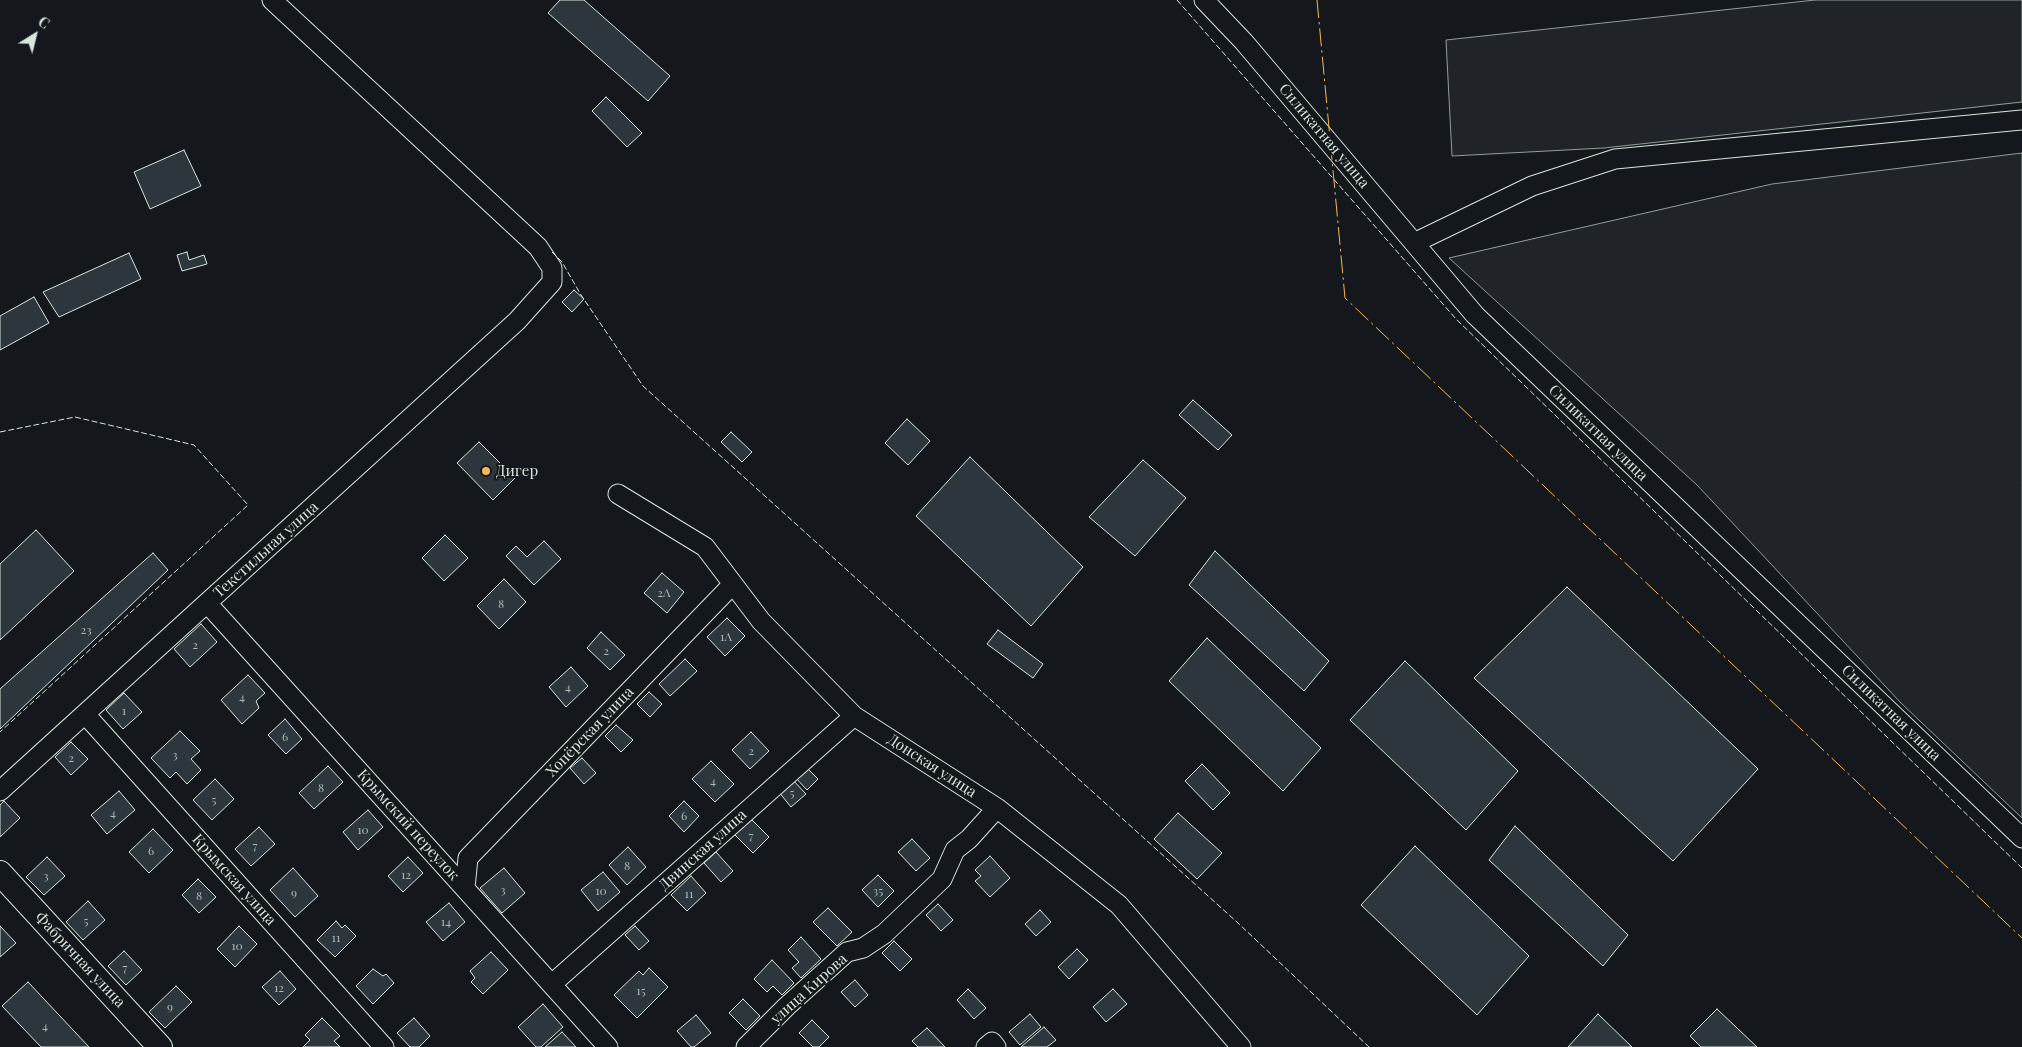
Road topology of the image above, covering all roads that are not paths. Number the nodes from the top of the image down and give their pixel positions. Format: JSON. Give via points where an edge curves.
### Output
{"nodes":[{"id":1,"x":272,"y":0,"type":"edge"},
{"id":2,"x":1204,"y":0,"type":"edge"},
{"id":3,"x":2022,"y":120,"type":"edge"},
{"id":4,"x":1414,"y":243,"type":"junction"},
{"id":5,"x":618,"y":494,"type":"dead end"},
{"id":6,"x":733,"y":584,"type":"junction"},
{"id":7,"x":207,"y":603,"type":"junction"},
{"id":8,"x":85,"y":714,"type":"junction"},
{"id":9,"x":854,"y":716,"type":"junction"},
{"id":10,"x":0,"y":791,"type":"edge"},
{"id":11,"x":997,"y":808,"type":"junction"},
{"id":12,"x":2022,"y":838,"type":"edge"},
{"id":13,"x":0,"y":873,"type":"edge"},
{"id":14,"x":465,"y":888,"type":"junction"},
{"id":15,"x":552,"y":984,"type":"junction"},
{"id":16,"x":160,"y":1047,"type":"edge"},
{"id":17,"x":384,"y":1047,"type":"edge"},
{"id":18,"x":608,"y":1047,"type":"edge"},
{"id":19,"x":746,"y":1047,"type":"edge"},
{"id":20,"x":986,"y":1047,"type":"edge"},
{"id":21,"x":996,"y":1047,"type":"edge"},
{"id":22,"x":1240,"y":1047,"type":"edge"}],
"edges":[{"from":1,"to":7,"type":"street","name":"Текстильная улица","via":[[538,248],[552,268],[552,282],[504,332]]},
{"from":2,"to":4,"type":"street","name":"Силикатная улица","via":[[1238,35]]},
{"from":3,"to":4,"type":"street","via":[[1615,159],[1532,186]]},
{"from":4,"to":12,"type":"street","name":"Силикатная улица","via":[[1475,315]]},
{"from":5,"to":6,"type":"street","name":"Донская улица","via":[[705,547]]},
{"from":6,"to":9,"type":"street","name":"Донская улица","via":[[761,621]]},
{"from":6,"to":14,"type":"street","name":"Хопёрская улица","via":[[468,858]]},
{"from":7,"to":8,"type":"street","name":"Текстильная улица"},
{"from":7,"to":14,"type":"street","name":"Крымский переулок"},
{"from":8,"to":10,"type":"street","name":"Текстильная улица"},
{"from":8,"to":17,"type":"street","name":"Крымская улица"},
{"from":9,"to":11,"type":"street","name":"Донская улица"},
{"from":9,"to":15,"type":"street","name":"Двинская улица"},
{"from":11,"to":19,"type":"street","name":"улица Кирова","via":[[955,850],[942,879],[884,934],[863,948],[847,952]]},
{"from":11,"to":22,"type":"street","name":"Донская улица","via":[[1119,905]]},
{"from":13,"to":16,"type":"main road","name":"Фабричная улица"},
{"from":14,"to":15,"type":"street","name":"Крымский переулок"},
{"from":15,"to":18,"type":"street","name":"Крымский переулок"},
{"from":20,"to":21,"type":"street","via":[[992,1042]]}]}
